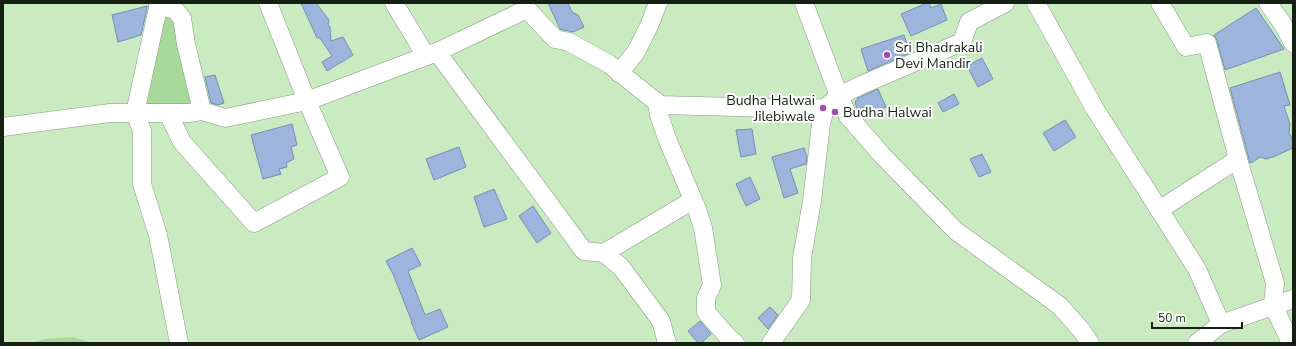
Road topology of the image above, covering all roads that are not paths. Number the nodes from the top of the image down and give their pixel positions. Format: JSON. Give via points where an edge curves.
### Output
{"nodes":[{"id":1,"x":268,"y":3,"type":"edge"},
{"id":2,"x":394,"y":3,"type":"edge"},
{"id":3,"x":658,"y":3,"type":"edge"},
{"id":4,"x":804,"y":3,"type":"edge"},
{"id":5,"x":1004,"y":3,"type":"edge"},
{"id":6,"x":1036,"y":3,"type":"edge"},
{"id":7,"x":1160,"y":3,"type":"edge"},
{"id":8,"x":1268,"y":3,"type":"edge"},
{"id":9,"x":158,"y":5,"type":"edge"},
{"id":10,"x":525,"y":6,"type":"edge"},
{"id":11,"x":1288,"y":19,"type":"edge"},
{"id":12,"x":1293,"y":43,"type":"edge"},
{"id":13,"x":431,"y":54,"type":"junction"},
{"id":14,"x":619,"y":73,"type":"junction"},
{"id":15,"x":839,"y":96,"type":"junction"},
{"id":16,"x":307,"y":101,"type":"junction"},
{"id":17,"x":657,"y":102,"type":"junction"},
{"id":18,"x":825,"y":108,"type":"junction"},
{"id":19,"x":202,"y":111,"type":"junction"},
{"id":20,"x":135,"y":113,"type":"junction"},
{"id":21,"x":168,"y":113,"type":"junction"},
{"id":22,"x":3,"y":127,"type":"edge"},
{"id":23,"x":1238,"y":159,"type":"junction"},
{"id":24,"x":693,"y":200,"type":"junction"},
{"id":25,"x":1159,"y":210,"type":"junction"},
{"id":26,"x":604,"y":253,"type":"junction"},
{"id":27,"x":1293,"y":299,"type":"edge"},
{"id":28,"x":1273,"y":305,"type":"junction"},
{"id":29,"x":1221,"y":324,"type":"junction"},
{"id":30,"x":179,"y":343,"type":"edge"},
{"id":31,"x":667,"y":343,"type":"edge"},
{"id":32,"x":735,"y":343,"type":"edge"},
{"id":33,"x":771,"y":343,"type":"edge"},
{"id":34,"x":1090,"y":343,"type":"edge"},
{"id":35,"x":1197,"y":343,"type":"edge"},
{"id":36,"x":1291,"y":343,"type":"edge"}],
"edges":[{"from":1,"to":16,"type":"street"},
{"from":2,"to":13,"type":"street"},
{"from":3,"to":14,"type":"street","via":[[636,52]]},
{"from":4,"to":15,"type":"street"},
{"from":5,"to":15,"type":"street","via":[[969,22],[962,42]]},
{"from":6,"to":25,"type":"street","via":[[1094,108]]},
{"from":7,"to":23,"type":"street","via":[[1186,47],[1207,43]]},
{"from":8,"to":11,"type":"street"},
{"from":9,"to":19,"type":"street","via":[[174,9],[182,18]]},
{"from":9,"to":20,"type":"street"},
{"from":10,"to":13,"type":"street"},
{"from":10,"to":14,"type":"street","via":[[555,39],[569,42],[609,64]]},
{"from":11,"to":12,"type":"street"},
{"from":13,"to":16,"type":"street"},
{"from":13,"to":26,"type":"street","via":[[584,251]]},
{"from":14,"to":17,"type":"street"},
{"from":15,"to":18,"type":"street"},
{"from":15,"to":34,"type":"street","via":[[848,116],[956,231],[1060,306]]},
{"from":16,"to":19,"type":"street","via":[[225,118]]},
{"from":16,"to":21,"type":"street","via":[[340,177],[254,223],[182,142]]},
{"from":17,"to":18,"type":"street","via":[[660,105]]},
{"from":17,"to":24,"type":"street","via":[[668,141]]},
{"from":18,"to":33,"type":"street","via":[[802,258],[801,300]]},
{"from":19,"to":21,"type":"street"},
{"from":20,"to":21,"type":"street"},
{"from":20,"to":22,"type":"street","via":[[110,113]]},
{"from":20,"to":30,"type":"street","via":[[142,131],[142,184],[158,235]]},
{"from":23,"to":25,"type":"street"},
{"from":23,"to":28,"type":"street","via":[[1275,283]]},
{"from":24,"to":26,"type":"street"},
{"from":24,"to":32,"type":"street","via":[[703,228],[712,285],[706,298],[706,312]]},
{"from":25,"to":29,"type":"street","via":[[1197,269]]},
{"from":26,"to":31,"type":"street","via":[[621,267],[661,321]]},
{"from":27,"to":28,"type":"street"},
{"from":28,"to":29,"type":"street"},
{"from":28,"to":36,"type":"street"},
{"from":29,"to":35,"type":"street"}]}
